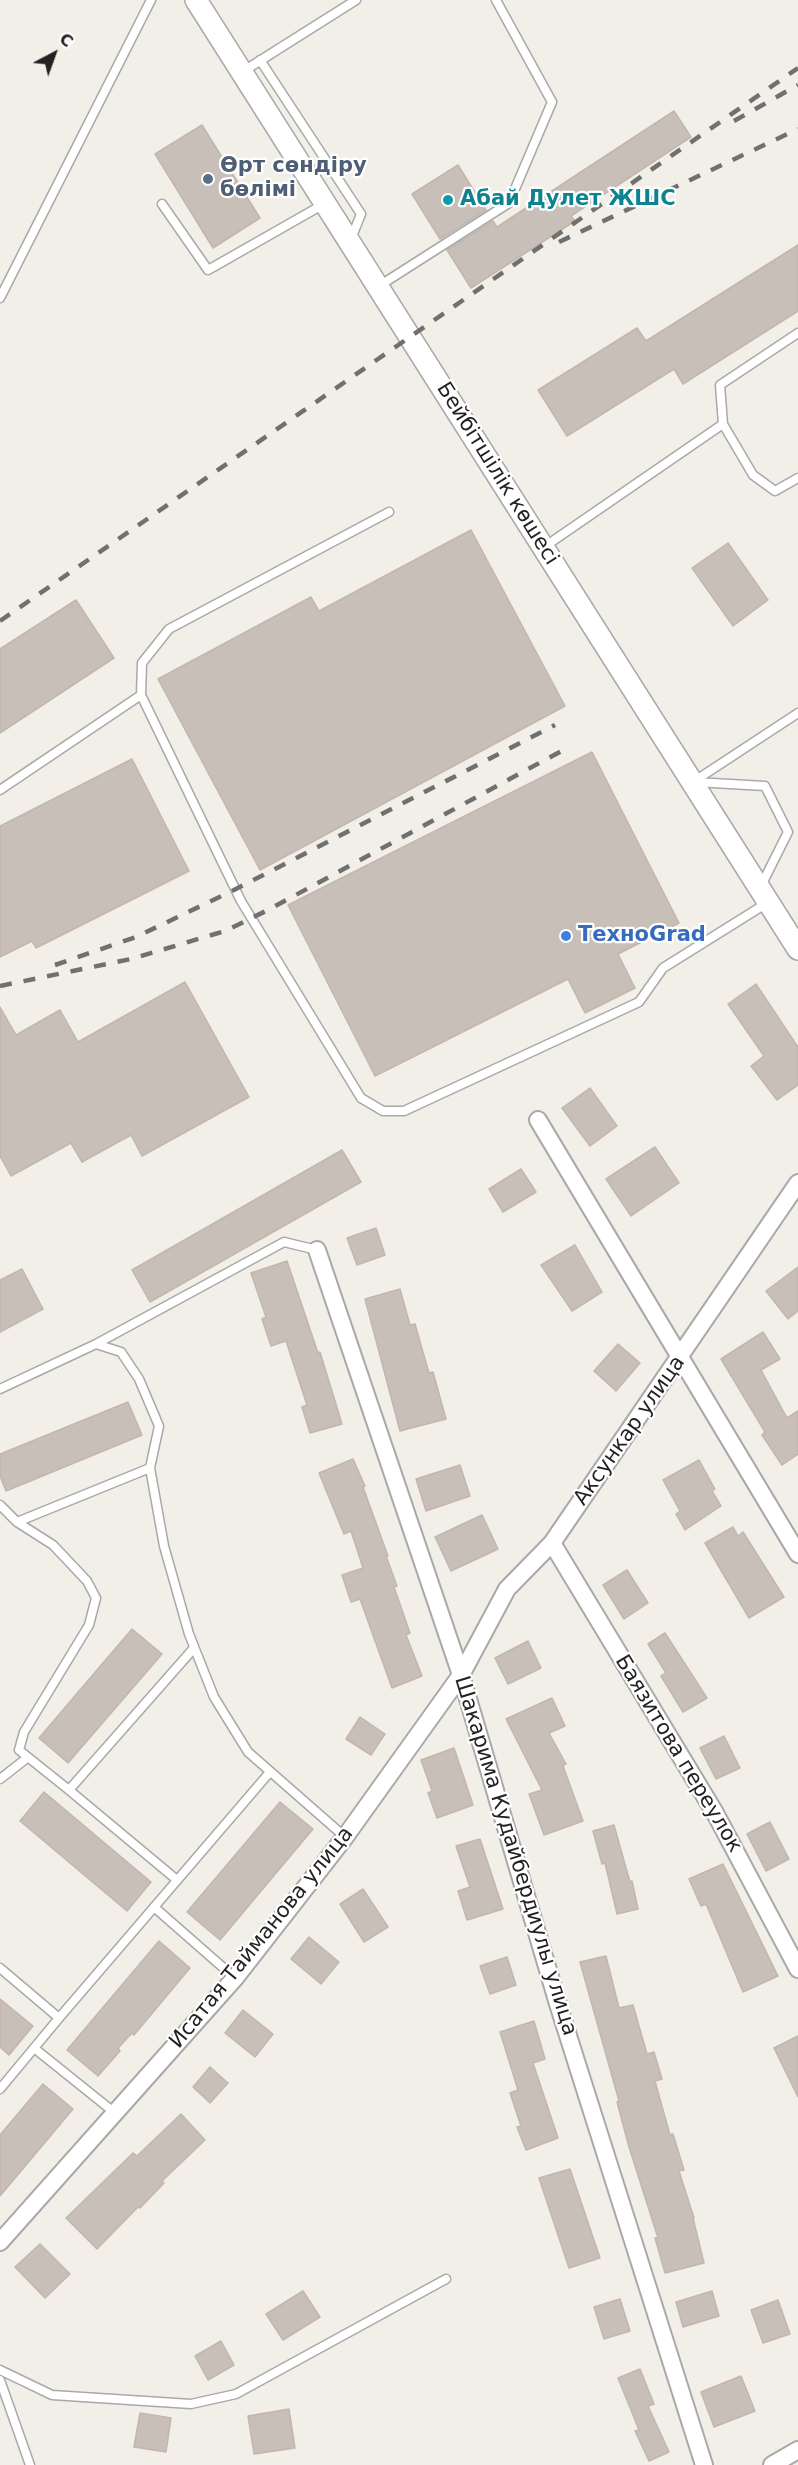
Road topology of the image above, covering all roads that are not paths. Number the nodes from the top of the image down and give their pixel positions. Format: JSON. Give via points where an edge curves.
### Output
{"nodes":[{"id":1,"x":152,"y":0,"type":"edge"},
{"id":2,"x":196,"y":0,"type":"edge"},
{"id":3,"x":356,"y":0,"type":"edge"},
{"id":4,"x":496,"y":0,"type":"edge"},
{"id":5,"x":260,"y":60,"type":"junction"},
{"id":6,"x":242,"y":72,"type":"junction"},
{"id":7,"x":325,"y":203,"type":"junction"},
{"id":8,"x":162,"y":204,"type":"dead end"},
{"id":9,"x":349,"y":242,"type":"junction"},
{"id":10,"x":378,"y":287,"type":"junction"},
{"id":11,"x":0,"y":298,"type":"edge"},
{"id":12,"x":798,"y":333,"type":"edge"},
{"id":13,"x":723,"y":424,"type":"junction"},
{"id":14,"x":798,"y":478,"type":"edge"},
{"id":15,"x":389,"y":512,"type":"dead end"},
{"id":16,"x":543,"y":548,"type":"junction"},
{"id":17,"x":141,"y":696,"type":"junction"},
{"id":18,"x":798,"y":713,"type":"edge"},
{"id":19,"x":692,"y":782,"type":"junction"},
{"id":20,"x":0,"y":790,"type":"edge"},
{"id":21,"x":764,"y":895,"type":"junction"},
{"id":22,"x":798,"y":949,"type":"edge"},
{"id":23,"x":538,"y":1120,"type":"dead end"},
{"id":24,"x":798,"y":1184,"type":"edge"},
{"id":25,"x":317,"y":1250,"type":"joint"},
{"id":26,"x":96,"y":1344,"type":"junction"},
{"id":27,"x":681,"y":1358,"type":"junction"},
{"id":28,"x":0,"y":1389,"type":"edge"},
{"id":29,"x":150,"y":1468,"type":"junction"},
{"id":30,"x":0,"y":1505,"type":"edge"},
{"id":31,"x":17,"y":1521,"type":"junction"},
{"id":32,"x":552,"y":1543,"type":"junction"},
{"id":33,"x":798,"y":1554,"type":"edge"},
{"id":34,"x":194,"y":1648,"type":"junction"},
{"id":35,"x":461,"y":1675,"type":"junction"},
{"id":36,"x":27,"y":1758,"type":"junction"},
{"id":37,"x":270,"y":1772,"type":"junction"},
{"id":38,"x":0,"y":1779,"type":"edge"},
{"id":39,"x":69,"y":1790,"type":"junction"},
{"id":40,"x":345,"y":1837,"type":"junction"},
{"id":41,"x":177,"y":1880,"type":"junction"},
{"id":42,"x":154,"y":1907,"type":"junction"},
{"id":43,"x":0,"y":1968,"type":"edge"},
{"id":44,"x":798,"y":1969,"type":"edge"},
{"id":45,"x":235,"y":1978,"type":"junction"},
{"id":46,"x":59,"y":2018,"type":"junction"},
{"id":47,"x":34,"y":2048,"type":"junction"},
{"id":48,"x":0,"y":2089,"type":"edge"},
{"id":49,"x":116,"y":2113,"type":"junction"},
{"id":50,"x":0,"y":2242,"type":"edge"},
{"id":51,"x":446,"y":2279,"type":"dead end"},
{"id":52,"x":0,"y":2370,"type":"edge"},
{"id":53,"x":0,"y":2380,"type":"edge"},
{"id":54,"x":798,"y":2450,"type":"edge"},
{"id":55,"x":30,"y":2465,"type":"edge"},
{"id":56,"x":704,"y":2465,"type":"edge"},
{"id":57,"x":772,"y":2465,"type":"edge"}],
"edges":[{"from":1,"to":11,"type":"lane"},
{"from":2,"to":6,"type":"street","name":"Бейбітшілік көшесі"},
{"from":3,"to":5,"type":"lane"},
{"from":4,"to":10,"type":"lane","via":[[552,102],[509,203]]},
{"from":5,"to":6,"type":"lane"},
{"from":5,"to":9,"type":"lane","via":[[361,214]]},
{"from":6,"to":7,"type":"street","name":"Бейбітшілік көшесі"},
{"from":7,"to":8,"type":"lane","via":[[208,270]]},
{"from":7,"to":9,"type":"street","name":"Бейбітшілік көшесі"},
{"from":9,"to":10,"type":"street","name":"Бейбітшілік көшесі"},
{"from":10,"to":16,"type":"street","name":"Бейбітшілік көшесі"},
{"from":12,"to":13,"type":"lane","via":[[720,385]]},
{"from":13,"to":14,"type":"lane","via":[[753,475],[775,491]]},
{"from":13,"to":16,"type":"lane"},
{"from":15,"to":17,"type":"lane","via":[[169,629],[142,663]]},
{"from":16,"to":19,"type":"street","name":"Бейбітшілік көшесі"},
{"from":17,"to":20,"type":"lane"},
{"from":17,"to":21,"type":"lane","via":[[241,901],[361,1098],[383,1111],[404,1111],[639,1002],[663,968]]},
{"from":18,"to":19,"type":"lane"},
{"from":19,"to":21,"type":"street","name":"Бейбітшілік көшесі"},
{"from":19,"to":21,"type":"lane","via":[[765,786],[789,832]]},
{"from":21,"to":22,"type":"street","name":"Бейбітшілік көшесі"},
{"from":23,"to":27,"type":"street"},
{"from":24,"to":27,"type":"street","name":"Аксункар улица"},
{"from":25,"to":26,"type":"lane","via":[[284,1242]]},
{"from":25,"to":35,"type":"street","name":"Шакарима Кудайбердиулы улица"},
{"from":26,"to":28,"type":"lane"},
{"from":26,"to":29,"type":"lane","via":[[121,1352],[139,1378],[159,1426]]},
{"from":27,"to":32,"type":"street","name":"Аксункар улица"},
{"from":27,"to":33,"type":"street"},
{"from":29,"to":31,"type":"lane"},
{"from":29,"to":34,"type":"lane","via":[[164,1546]]},
{"from":30,"to":31,"type":"lane"},
{"from":31,"to":36,"type":"lane","via":[[54,1545],[87,1581],[96,1598],[88,1625],[24,1732],[20,1750]]},
{"from":32,"to":35,"type":"street","name":"Аксункар улица","via":[[507,1589]]},
{"from":32,"to":44,"type":"street","name":"Баязитова переулок","via":[[715,1813]]},
{"from":34,"to":37,"type":"lane","via":[[214,1697],[248,1752]]},
{"from":34,"to":39,"type":"lane"},
{"from":35,"to":40,"type":"street","name":"Исатая Тайманова улица"},
{"from":35,"to":56,"type":"street","name":"Шакарима Кудайбердиулы улица","via":[[558,2004]]},
{"from":36,"to":38,"type":"lane"},
{"from":36,"to":39,"type":"lane"},
{"from":37,"to":40,"type":"lane"},
{"from":37,"to":41,"type":"lane"},
{"from":39,"to":41,"type":"lane"},
{"from":40,"to":45,"type":"street","name":"Исатая Тайманова улица"},
{"from":41,"to":42,"type":"lane"},
{"from":42,"to":45,"type":"lane"},
{"from":42,"to":46,"type":"lane"},
{"from":43,"to":46,"type":"lane"},
{"from":45,"to":49,"type":"street","name":"Исатая Тайманова улица"},
{"from":46,"to":47,"type":"lane"},
{"from":47,"to":48,"type":"lane"},
{"from":47,"to":49,"type":"lane"},
{"from":49,"to":50,"type":"street","name":"Исатая Тайманова улица"},
{"from":51,"to":52,"type":"lane","via":[[236,2394],[191,2404],[52,2395]]},
{"from":53,"to":55,"type":"lane"},
{"from":54,"to":57,"type":"street"}]}
